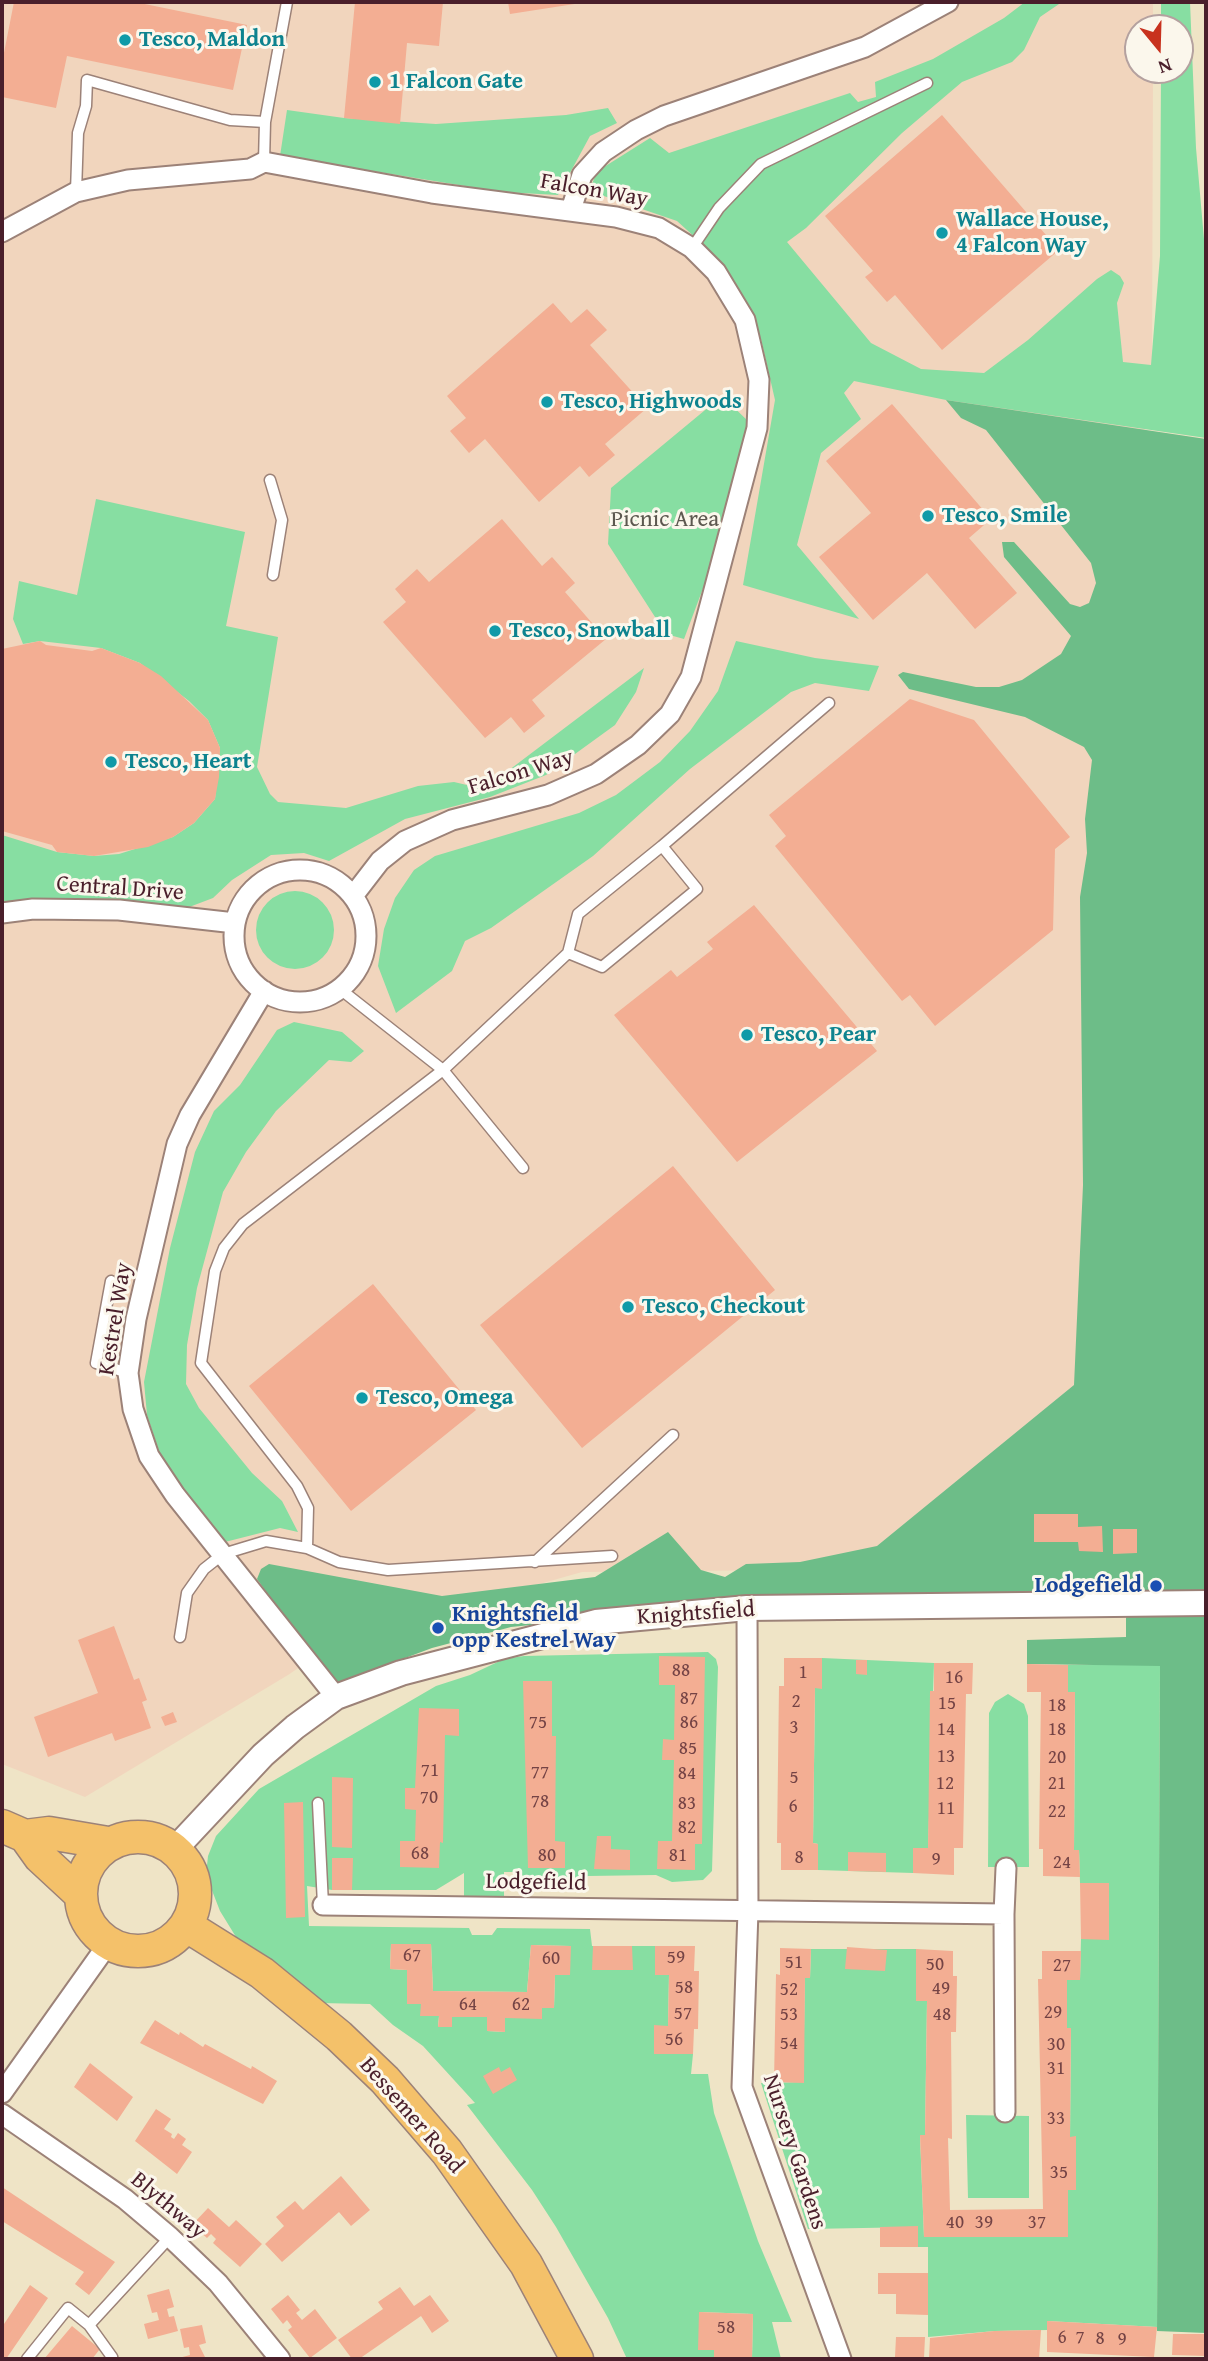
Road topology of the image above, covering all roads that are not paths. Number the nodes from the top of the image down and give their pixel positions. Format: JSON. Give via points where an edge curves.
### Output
{"nodes":[{"id":1,"x":287,"y":2,"type":"edge"},
{"id":2,"x":948,"y":2,"type":"edge"},
{"id":3,"x":927,"y":83,"type":"dead end"},
{"id":4,"x":265,"y":122,"type":"junction"},
{"id":5,"x":264,"y":162,"type":"junction"},
{"id":6,"x":76,"y":192,"type":"junction"},
{"id":7,"x":570,"y":210,"type":"junction"},
{"id":8,"x":2,"y":232,"type":"edge"},
{"id":9,"x":692,"y":248,"type":"junction"},
{"id":10,"x":270,"y":480,"type":"dead end"},
{"id":11,"x":273,"y":575,"type":"dead end"},
{"id":12,"x":829,"y":703,"type":"dead end"},
{"id":13,"x":662,"y":846,"type":"junction"},
{"id":14,"x":353,"y":896,"type":"junction"},
{"id":15,"x":2,"y":913,"type":"edge"},
{"id":16,"x":235,"y":923,"type":"junction"},
{"id":17,"x":568,"y":953,"type":"junction"},
{"id":18,"x":340,"y":989,"type":"junction"},
{"id":19,"x":264,"y":991,"type":"junction"},
{"id":20,"x":443,"y":1070,"type":"junction"},
{"id":21,"x":523,"y":1168,"type":"dead end"},
{"id":22,"x":111,"y":1281,"type":"dead end"},
{"id":23,"x":128,"y":1373,"type":"junction"},
{"id":24,"x":673,"y":1435,"type":"dead end"},
{"id":25,"x":307,"y":1548,"type":"junction"},
{"id":26,"x":223,"y":1554,"type":"junction"},
{"id":27,"x":612,"y":1556,"type":"dead end"},
{"id":28,"x":534,"y":1562,"type":"junction"},
{"id":29,"x":1206,"y":1603,"type":"edge"},
{"id":30,"x":747,"y":1608,"type":"junction"},
{"id":31,"x":180,"y":1637,"type":"dead end"},
{"id":32,"x":336,"y":1697,"type":"junction"},
{"id":33,"x":318,"y":1803,"type":"dead end"},
{"id":34,"x":13,"y":1831,"type":"edge"},
{"id":35,"x":108,"y":1843,"type":"junction"},
{"id":36,"x":175,"y":1849,"type":"junction"},
{"id":37,"x":1006,"y":1868,"type":"dead end"},
{"id":38,"x":81,"y":1895,"type":"junction"},
{"id":39,"x":323,"y":1905,"type":"joint"},
{"id":40,"x":748,"y":1911,"type":"junction"},
{"id":41,"x":1004,"y":1914,"type":"junction"},
{"id":42,"x":187,"y":1926,"type":"junction"},
{"id":43,"x":108,"y":1944,"type":"junction"},
{"id":44,"x":2,"y":2093,"type":"edge"},
{"id":45,"x":1005,"y":2112,"type":"dead end"},
{"id":46,"x":2,"y":2114,"type":"edge"},
{"id":47,"x":170,"y":2237,"type":"junction"},
{"id":48,"x":89,"y":2325,"type":"junction"},
{"id":49,"x":27,"y":2359,"type":"edge"},
{"id":50,"x":110,"y":2359,"type":"edge"},
{"id":51,"x":280,"y":2359,"type":"edge"},
{"id":52,"x":577,"y":2359,"type":"edge"},
{"id":53,"x":841,"y":2359,"type":"edge"}],
"edges":[{"from":1,"to":4,"type":"lane"},
{"from":2,"to":7,"type":"street","via":[[865,47],[664,116],[636,130],[603,152],[582,175]]},
{"from":3,"to":9,"type":"lane","via":[[761,164],[719,208]]},
{"from":4,"to":5,"type":"lane"},
{"from":4,"to":6,"type":"lane","via":[[230,120],[87,80],[78,133]]},
{"from":5,"to":6,"type":"street","name":"Falcon Way","via":[[250,169],[128,180]]},
{"from":5,"to":7,"type":"street","name":"Falcon Way","via":[[432,193]]},
{"from":6,"to":8,"type":"street","name":"Falcon Way"},
{"from":7,"to":9,"type":"street","name":"Falcon Way","via":[[659,228]]},
{"from":9,"to":14,"type":"street","name":"Falcon Way","via":[[716,272],[745,320],[759,380],[757,428],[746,478],[691,677],[670,714],[638,745],[596,774],[548,795],[452,820],[405,841],[380,861]]},
{"from":10,"to":11,"type":"lane","via":[[282,520]]},
{"from":12,"to":13,"type":"lane"},
{"from":13,"to":17,"type":"lane","via":[[578,914]]},
{"from":13,"to":17,"type":"lane","via":[[697,889],[602,967]]},
{"from":14,"to":16,"type":"street","via":[[338,881],[318,872],[296,870],[257,886]]},
{"from":14,"to":18,"type":"street","via":[[367,935],[355,974]]},
{"from":15,"to":16,"type":"street","name":"Central Drive","via":[[119,910]]},
{"from":16,"to":19,"type":"street","via":[[239,961]]},
{"from":17,"to":20,"type":"lane"},
{"from":18,"to":19,"type":"street","via":[[322,999],[302,1002]]},
{"from":18,"to":20,"type":"lane"},
{"from":19,"to":23,"type":"street","name":"Kestrel Way","via":[[177,1144]]},
{"from":20,"to":21,"type":"lane"},
{"from":20,"to":25,"type":"lane","via":[[243,1224],[224,1248],[215,1271],[201,1363],[297,1486],[308,1508]]},
{"from":22,"to":23,"type":"lane","via":[[96,1363]]},
{"from":23,"to":26,"type":"street","name":"Kestrel Way","via":[[133,1409],[149,1456]]},
{"from":24,"to":28,"type":"lane"},
{"from":25,"to":26,"type":"lane","via":[[266,1541]]},
{"from":25,"to":28,"type":"lane","via":[[339,1562],[388,1570]]},
{"from":26,"to":31,"type":"lane","via":[[204,1569],[187,1593]]},
{"from":26,"to":32,"type":"street","name":"Kestrel Way"},
{"from":27,"to":28,"type":"lane"},
{"from":29,"to":30,"type":"street","name":"Knightsfield"},
{"from":30,"to":32,"type":"street","name":"Knightsfield","via":[[596,1622],[401,1673]]},
{"from":30,"to":40,"type":"street"},
{"from":32,"to":36,"type":"street","name":"Knightsfield","via":[[263,1755]]},
{"from":33,"to":39,"type":"lane"},
{"from":34,"to":35,"type":"main road"},
{"from":34,"to":38,"type":"main road"},
{"from":35,"to":36,"type":"main road","via":[[139,1836]]},
{"from":35,"to":38,"type":"main road","via":[[89,1860]]},
{"from":36,"to":42,"type":"main road","via":[[195,1883],[195,1911]]},
{"from":37,"to":41,"type":"street"},
{"from":38,"to":43,"type":"main road","via":[[92,1927]]},
{"from":39,"to":40,"type":"street","name":"Lodgefield"},
{"from":40,"to":41,"type":"street","name":"Lodgefield"},
{"from":40,"to":53,"type":"street","name":"Nursery Gardens","via":[[741,2087]]},
{"from":41,"to":45,"type":"street"},
{"from":42,"to":43,"type":"main road","via":[[157,1948],[126,1950]]},
{"from":42,"to":52,"type":"main road","name":"Bessemer Road","via":[[262,1973],[385,2080],[447,2152],[526,2264]]},
{"from":43,"to":44,"type":"street"},
{"from":46,"to":47,"type":"street","name":"Blythway","via":[[125,2199]]},
{"from":47,"to":48,"type":"lane"},
{"from":47,"to":51,"type":"street","name":"Blythway","via":[[218,2283]]},
{"from":48,"to":49,"type":"lane","via":[[68,2308]]},
{"from":48,"to":50,"type":"lane"}]}
